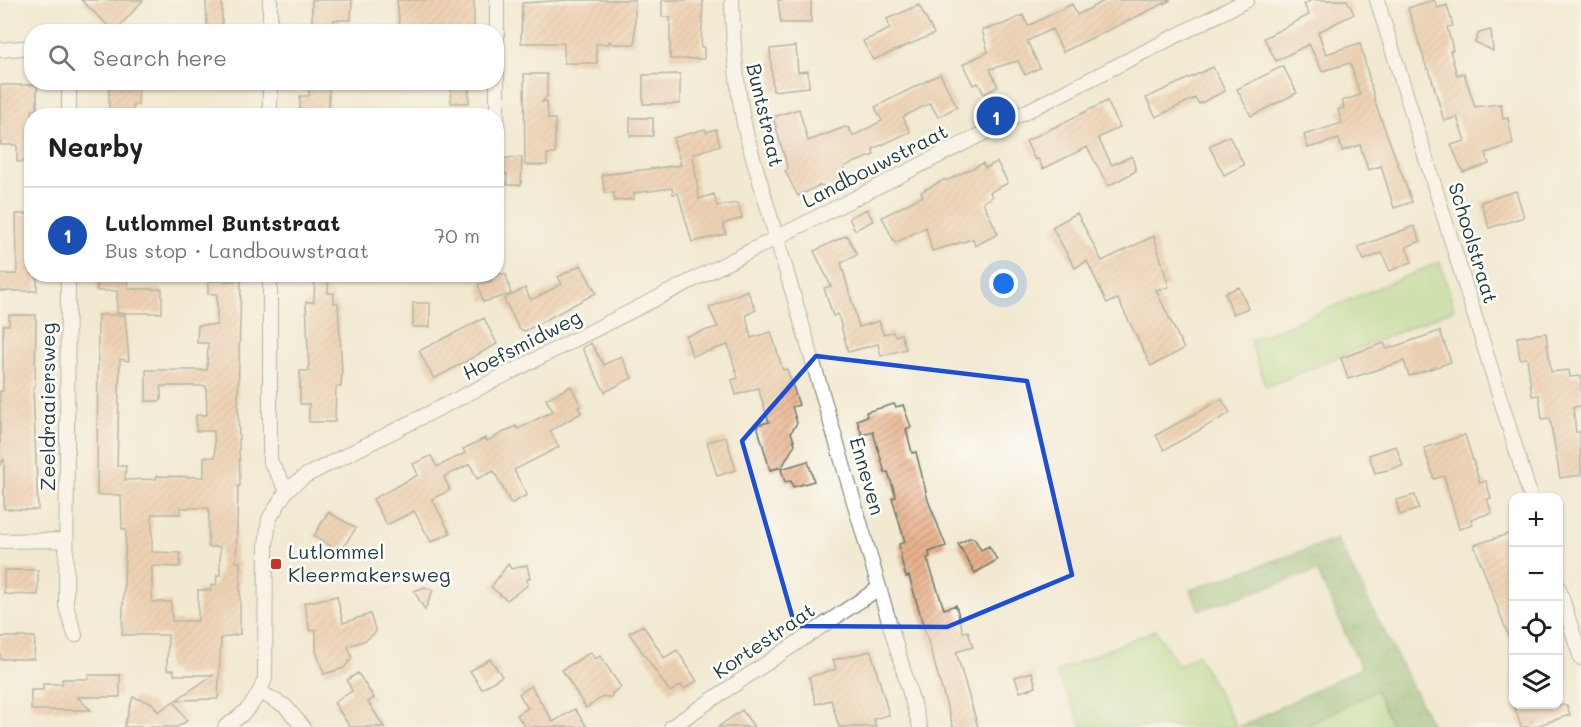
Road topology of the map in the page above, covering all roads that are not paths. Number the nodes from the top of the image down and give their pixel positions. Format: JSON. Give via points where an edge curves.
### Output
{"nodes":[{"id":1,"x":270,"y":0,"type":"edge"},
{"id":2,"x":497,"y":0,"type":"edge"},
{"id":3,"x":732,"y":0,"type":"edge"},
{"id":4,"x":1247,"y":0,"type":"edge"},
{"id":5,"x":1377,"y":0,"type":"edge"},
{"id":6,"x":270,"y":24,"type":"edge"},
{"id":7,"x":497,"y":24,"type":"edge"},
{"id":8,"x":24,"y":48,"type":"edge"},
{"id":9,"x":0,"y":50,"type":"edge"},
{"id":10,"x":69,"y":90,"type":"edge"},
{"id":11,"x":270,"y":90,"type":"edge"},
{"id":12,"x":497,"y":90,"type":"edge"},
{"id":13,"x":69,"y":108,"type":"edge"},
{"id":14,"x":270,"y":108,"type":"edge"},
{"id":15,"x":497,"y":108,"type":"edge"},
{"id":16,"x":777,"y":237,"type":"junction"},
{"id":17,"x":68,"y":282,"type":"edge"},
{"id":18,"x":270,"y":282,"type":"edge"},
{"id":19,"x":287,"y":490,"type":"junction"},
{"id":20,"x":1529,"y":493,"type":"edge"},
{"id":21,"x":66,"y":540,"type":"junction"},
{"id":22,"x":0,"y":541,"type":"edge"},
{"id":23,"x":879,"y":588,"type":"junction"},
{"id":24,"x":1563,"y":601,"type":"edge"},
{"id":25,"x":75,"y":635,"type":"dead end"},
{"id":26,"x":1581,"y":658,"type":"edge"},
{"id":27,"x":260,"y":692,"type":"junction"},
{"id":28,"x":225,"y":727,"type":"edge"},
{"id":29,"x":303,"y":727,"type":"edge"},
{"id":30,"x":671,"y":727,"type":"edge"},
{"id":31,"x":920,"y":727,"type":"edge"}],
"edges":[{"from":1,"to":6,"type":"street"},
{"from":2,"to":7,"type":"street"},
{"from":3,"to":16,"type":"street","name":"Buntstraat","via":[[738,99]]},
{"from":4,"to":16,"type":"street","name":"Landbouwstraat"},
{"from":5,"to":20,"type":"street","name":"Schoolstraat"},
{"from":8,"to":9,"type":"street"},
{"from":10,"to":13,"type":"street"},
{"from":11,"to":14,"type":"street"},
{"from":12,"to":15,"type":"street"},
{"from":16,"to":19,"type":"street","name":"Hoefsmidweg","via":[[305,476]]},
{"from":16,"to":23,"type":"street","name":"Enneven"},
{"from":17,"to":21,"type":"street","name":"Zeeldraaiersweg"},
{"from":18,"to":19,"type":"street","via":[[270,461]]},
{"from":19,"to":27,"type":"street","via":[[269,519],[265,678]]},
{"from":21,"to":22,"type":"street"},
{"from":21,"to":25,"type":"street","name":"Zeeldraaiersweg","via":[[66,606]]},
{"from":23,"to":30,"type":"street","name":"Kortestraat"},
{"from":23,"to":31,"type":"street","name":"Enneven"},
{"from":24,"to":26,"type":"street"},
{"from":27,"to":28,"type":"street","via":[[246,711]]},
{"from":27,"to":29,"type":"street","via":[[285,706]]}]}
